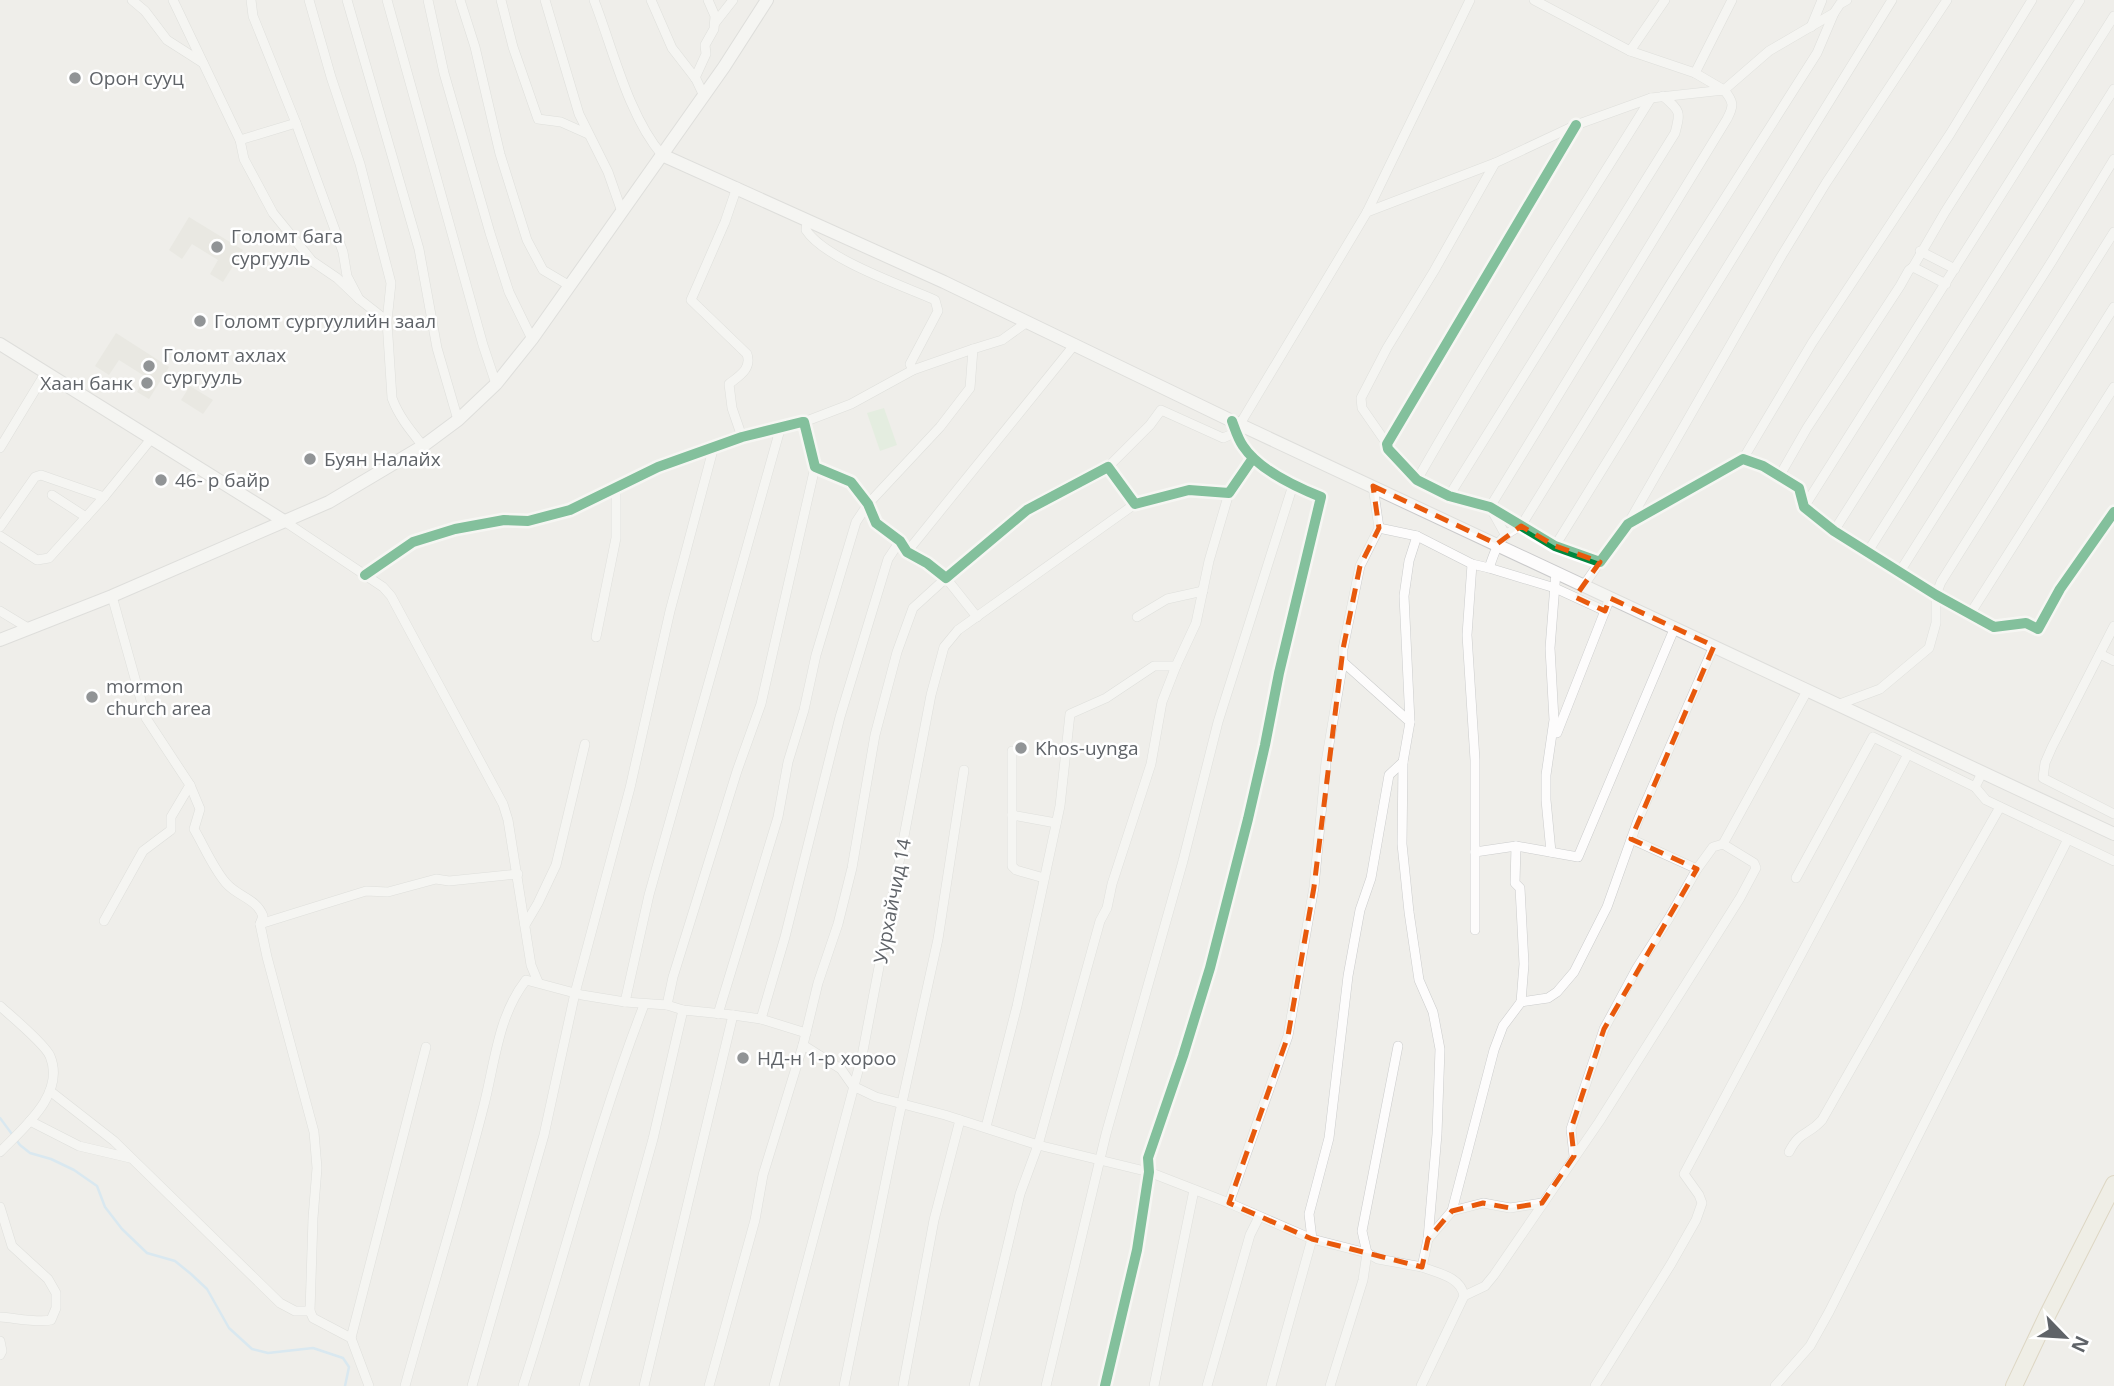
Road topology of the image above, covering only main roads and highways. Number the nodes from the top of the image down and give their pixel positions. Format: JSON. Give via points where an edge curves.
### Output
{"nodes":[{"id":1,"x":767,"y":0,"type":"edge"},
{"id":2,"x":758,"y":7,"type":"edge"},
{"id":3,"x":662,"y":155,"type":"junction"},
{"id":4,"x":0,"y":344,"type":"edge"},
{"id":5,"x":284,"y":521,"type":"junction"},
{"id":6,"x":0,"y":640,"type":"edge"},
{"id":7,"x":2114,"y":834,"type":"edge"},
{"id":8,"x":2112,"y":1194,"type":"edge"},
{"id":9,"x":2014,"y":1386,"type":"edge"}],
"edges":[{"from":1,"to":2,"type":"main road"},
{"from":2,"to":3,"type":"main road"},
{"from":3,"to":5,"type":"main road","via":[[496,384],[424,446],[329,502]]},
{"from":3,"to":7,"type":"main road","via":[[1074,344],[1236,425],[1501,539],[1556,572]]},
{"from":4,"to":5,"type":"main road"},
{"from":5,"to":6,"type":"main road"},
{"from":8,"to":9,"type":"highway"}]}
